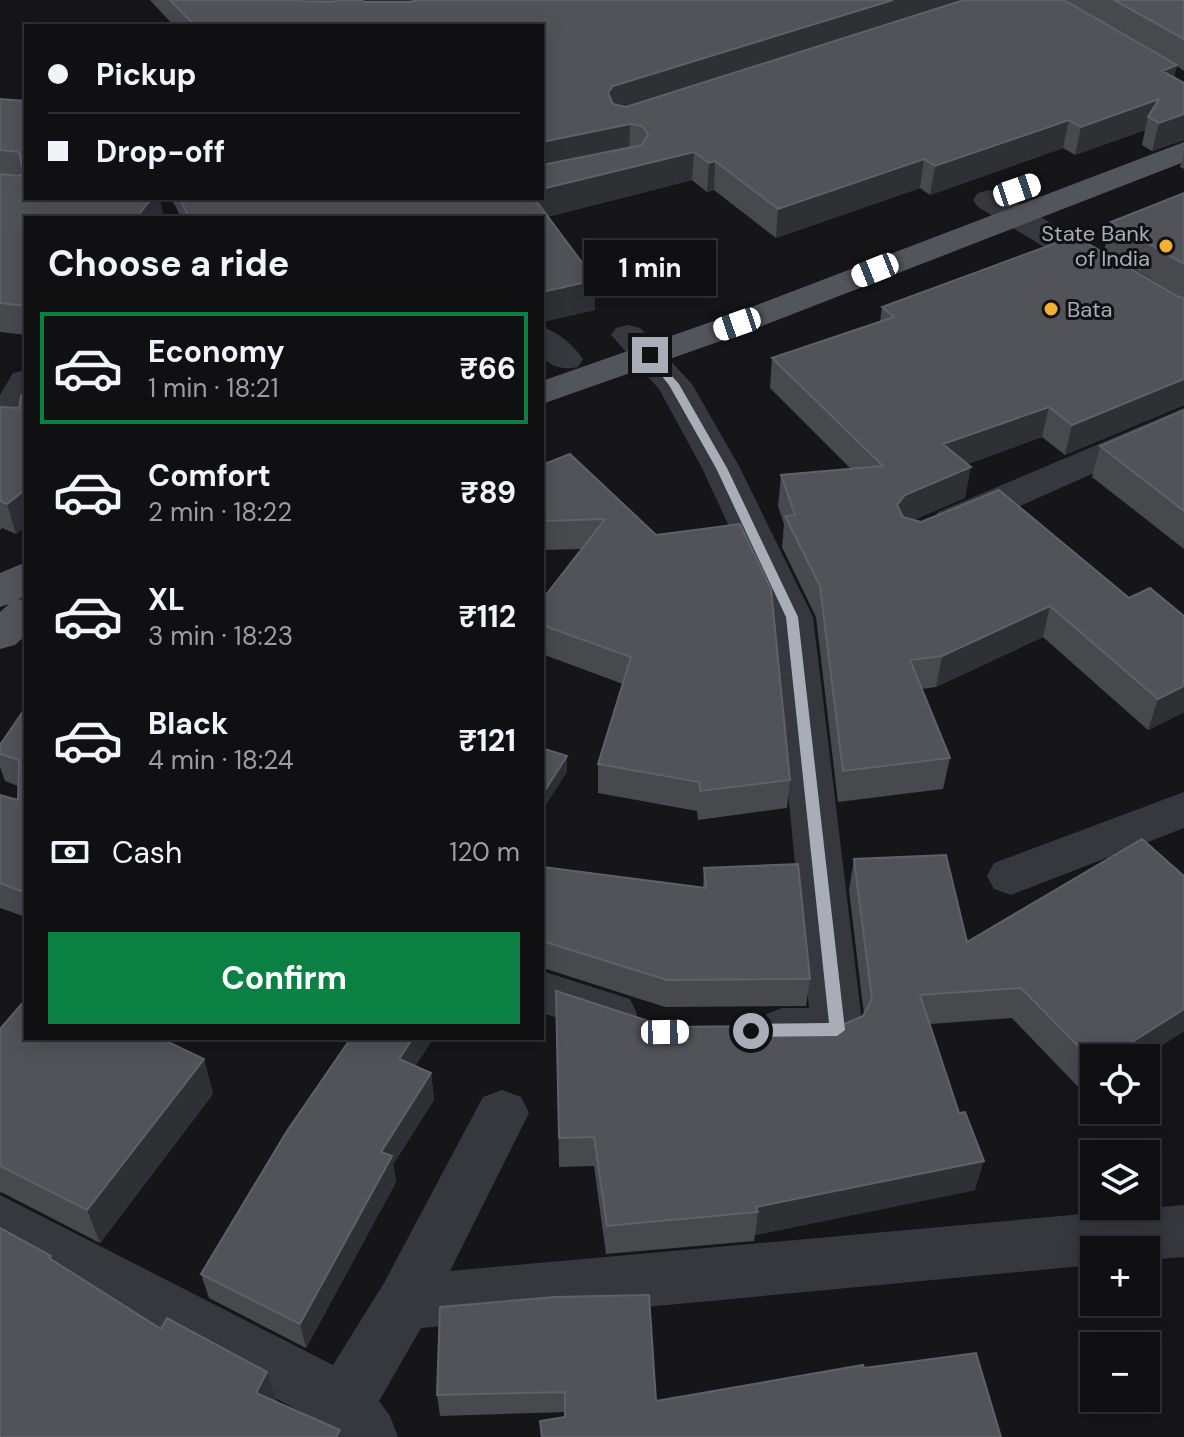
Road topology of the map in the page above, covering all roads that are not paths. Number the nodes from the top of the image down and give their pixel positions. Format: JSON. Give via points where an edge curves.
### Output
{"nodes":[{"id":1,"x":1184,"y":131,"type":"edge"},
{"id":2,"x":1184,"y":151,"type":"edge"},
{"id":3,"x":1001,"y":208,"type":"junction"},
{"id":4,"x":1184,"y":317,"type":"edge"},
{"id":5,"x":639,"y":345,"type":"junction"},
{"id":6,"x":550,"y":355,"type":"edge"},
{"id":7,"x":0,"y":366,"type":"edge"},
{"id":8,"x":24,"y":369,"type":"edge"},
{"id":9,"x":24,"y":385,"type":"edge"},
{"id":10,"x":544,"y":392,"type":"edge"},
{"id":11,"x":1184,"y":419,"type":"edge"},
{"id":12,"x":24,"y":423,"type":"edge"},
{"id":13,"x":915,"y":537,"type":"edge"},
{"id":14,"x":24,"y":576,"type":"edge"},
{"id":15,"x":0,"y":593,"type":"edge"},
{"id":16,"x":24,"y":614,"type":"edge"},
{"id":17,"x":0,"y":635,"type":"edge"},
{"id":18,"x":1184,"y":809,"type":"edge"},
{"id":19,"x":1011,"y":876,"type":"dead end"},
{"id":20,"x":544,"y":993,"type":"edge"},
{"id":21,"x":651,"y":1027,"type":"edge"},
{"id":22,"x":743,"y":1031,"type":"edge"},
{"id":23,"x":502,"y":1113,"type":"dead end"},
{"id":24,"x":0,"y":1220,"type":"edge"},
{"id":25,"x":1184,"y":1231,"type":"edge"},
{"id":26,"x":404,"y":1302,"type":"junction"},
{"id":27,"x":356,"y":1420,"type":"edge"}],
"edges":[{"from":1,"to":3,"type":"main road"},
{"from":2,"to":3,"type":"main road"},
{"from":3,"to":4,"type":"street"},
{"from":3,"to":5,"type":"main road","via":[[737,324]]},
{"from":5,"to":6,"type":"main road"},
{"from":5,"to":10,"type":"main road"},
{"from":5,"to":22,"type":"street","via":[[674,384],[792,617],[837,1030]]},
{"from":7,"to":8,"type":"street"},
{"from":9,"to":12,"type":"street","via":[[10,410]]},
{"from":11,"to":13,"type":"street"},
{"from":14,"to":15,"type":"main road"},
{"from":16,"to":17,"type":"main road"},
{"from":18,"to":19,"type":"street"},
{"from":20,"to":21,"type":"street"},
{"from":23,"to":26,"type":"street"},
{"from":24,"to":27,"type":"street"},
{"from":25,"to":26,"type":"street"},
{"from":26,"to":27,"type":"street"}]}
